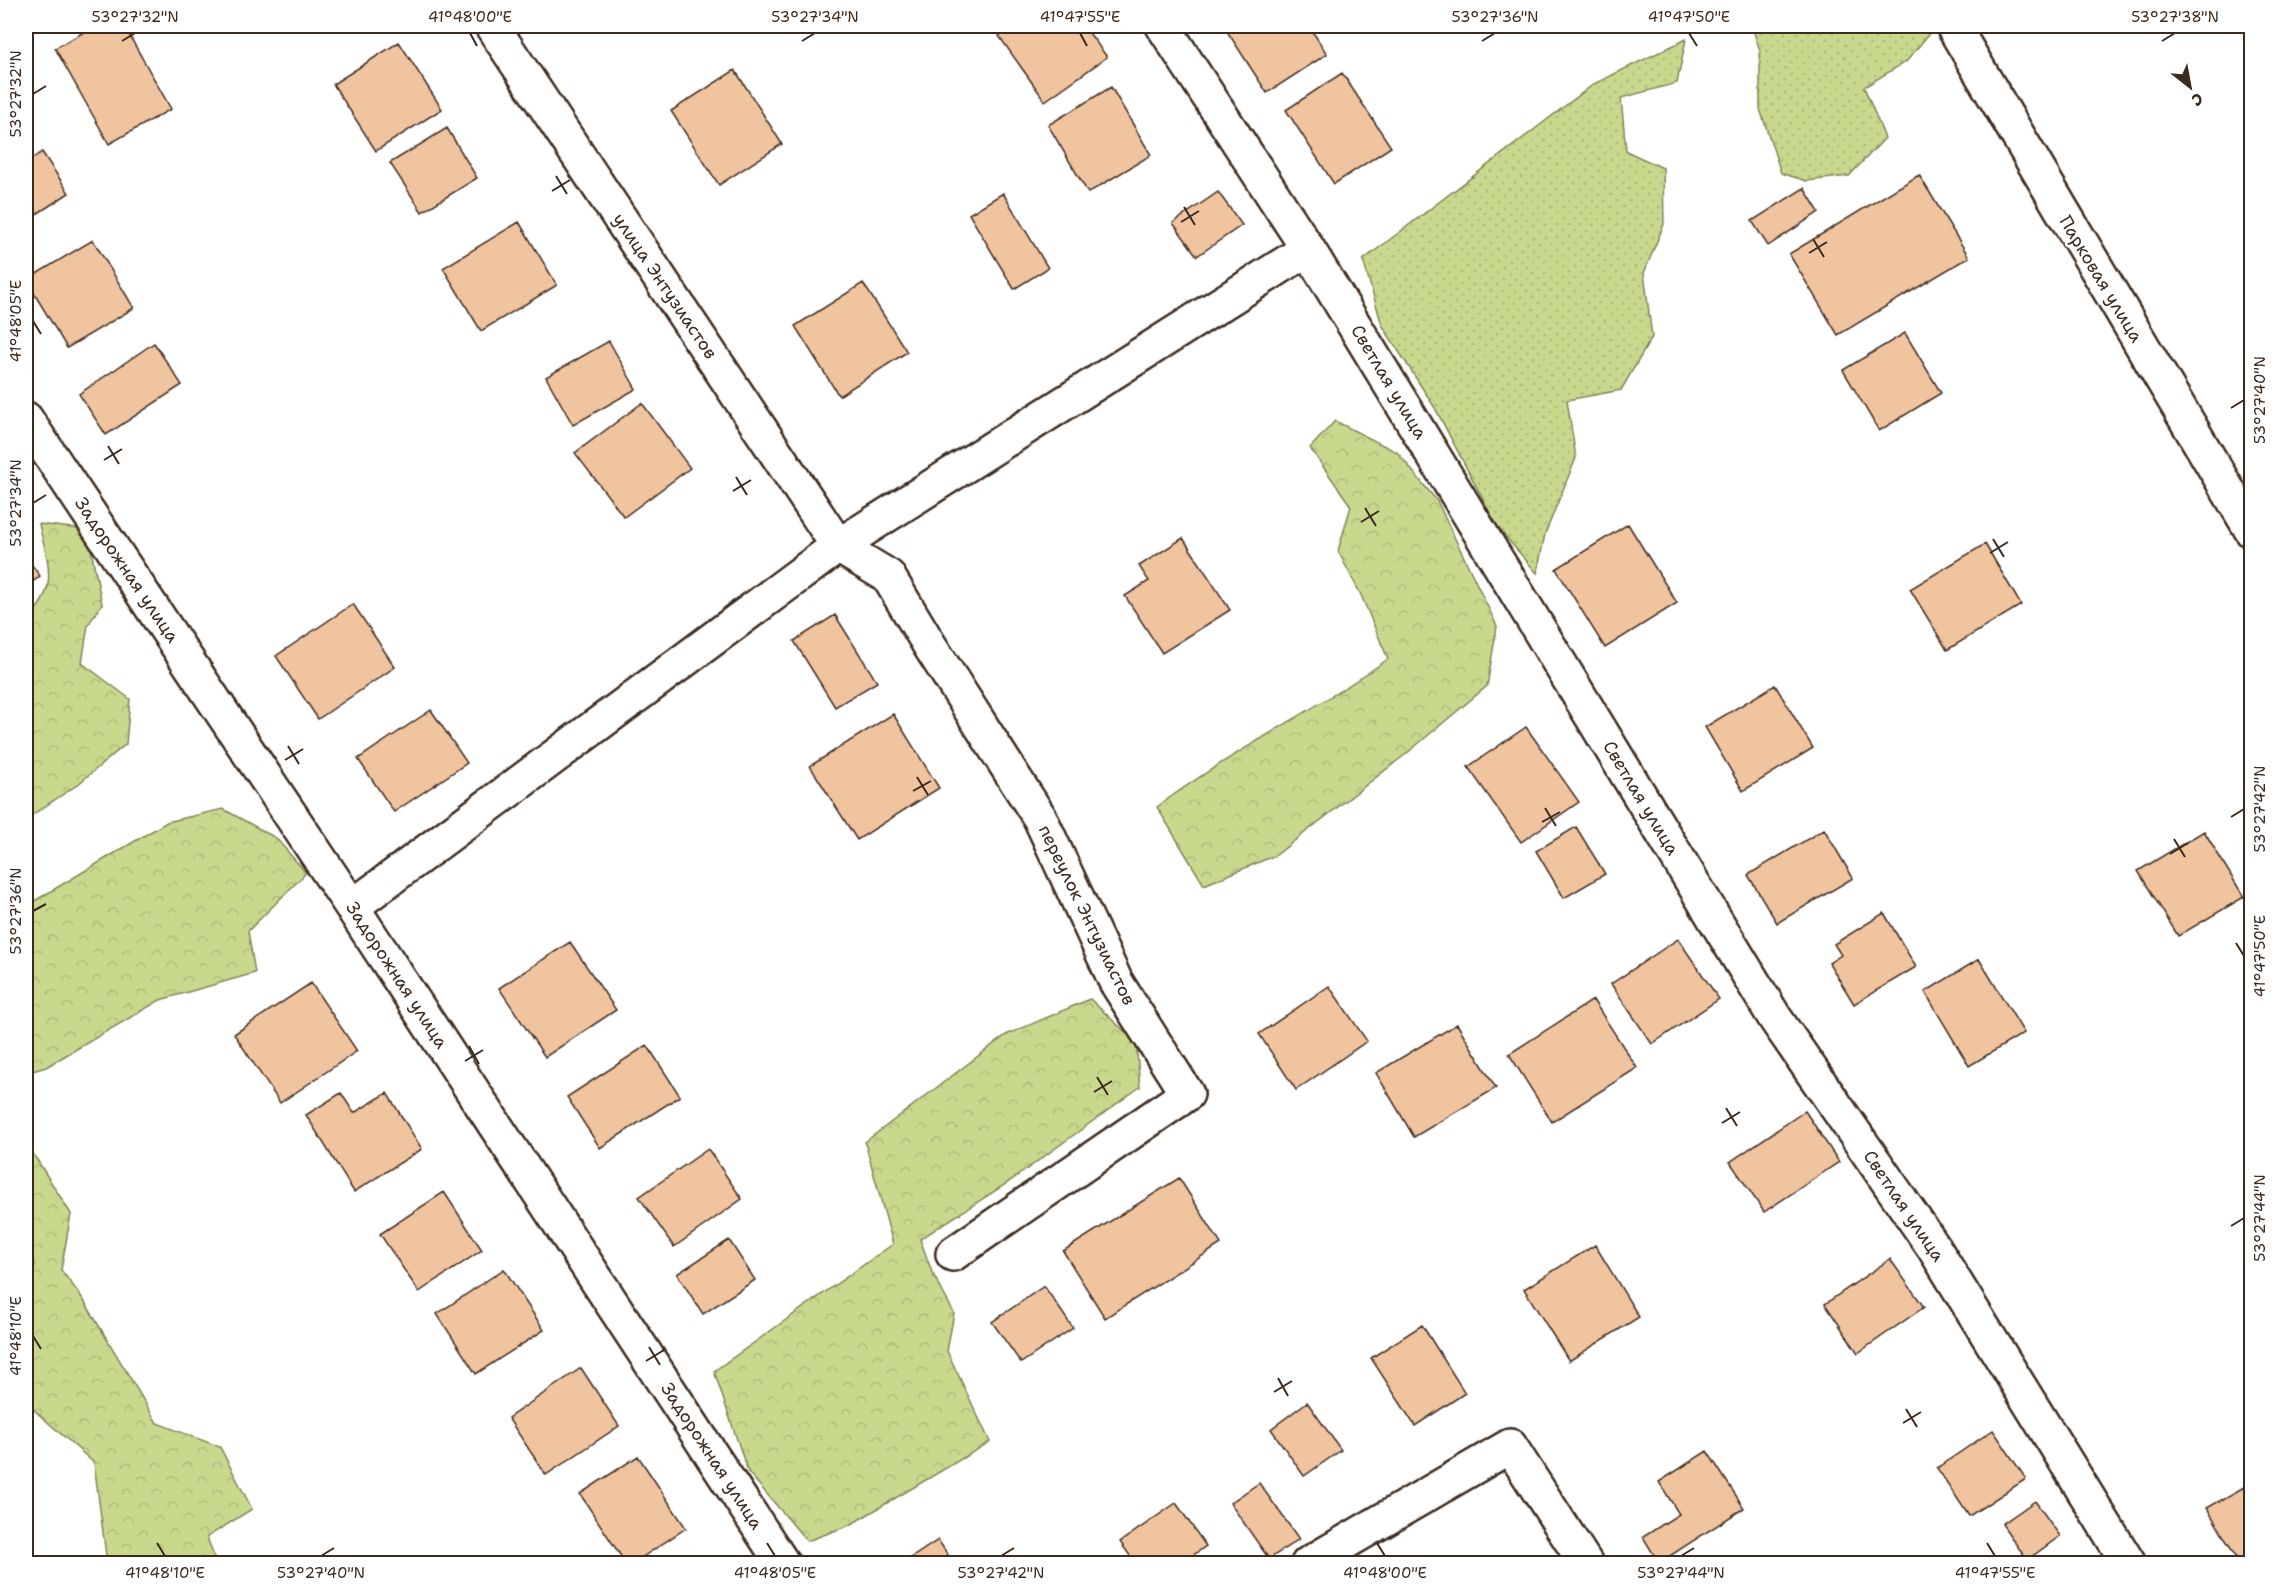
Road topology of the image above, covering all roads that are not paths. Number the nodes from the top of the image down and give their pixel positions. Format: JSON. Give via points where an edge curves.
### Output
{"nodes":[{"id":1,"x":492,"y":26,"type":"edge"},
{"id":2,"x":1163,"y":26,"type":"edge"},
{"id":3,"x":1953,"y":26,"type":"edge"},
{"id":4,"x":1308,"y":249,"type":"junction"},
{"id":5,"x":26,"y":419,"type":"edge"},
{"id":6,"x":2252,"y":531,"type":"edge"},
{"id":7,"x":838,"y":546,"type":"junction"},
{"id":8,"x":352,"y":907,"type":"junction"},
{"id":9,"x":953,"y":1254,"type":"dead end"},
{"id":10,"x":783,"y":1563,"type":"edge"},
{"id":11,"x":1308,"y":1563,"type":"edge"},
{"id":12,"x":1586,"y":1563,"type":"edge"},
{"id":13,"x":2129,"y":1563,"type":"edge"}],
"edges":[{"from":1,"to":7,"type":"street","name":"улица Энтузиастов"},
{"from":2,"to":4,"type":"street","name":"Светлая улица"},
{"from":3,"to":6,"type":"street","name":"Парковая улица"},
{"from":4,"to":7,"type":"street"},
{"from":4,"to":13,"type":"street","name":"Светлая улица","via":[[1775,1018],[1934,1248]]},
{"from":5,"to":8,"type":"street","name":"Задорожная улица"},
{"from":7,"to":8,"type":"street"},
{"from":7,"to":9,"type":"street","name":"переулок Энтузиастов","via":[[888,576],[1040,819],[1116,982],[1187,1094]]},
{"from":8,"to":10,"type":"street","name":"Задорожная улица"},
{"from":11,"to":12,"type":"street","via":[[1510,1446]]}]}
